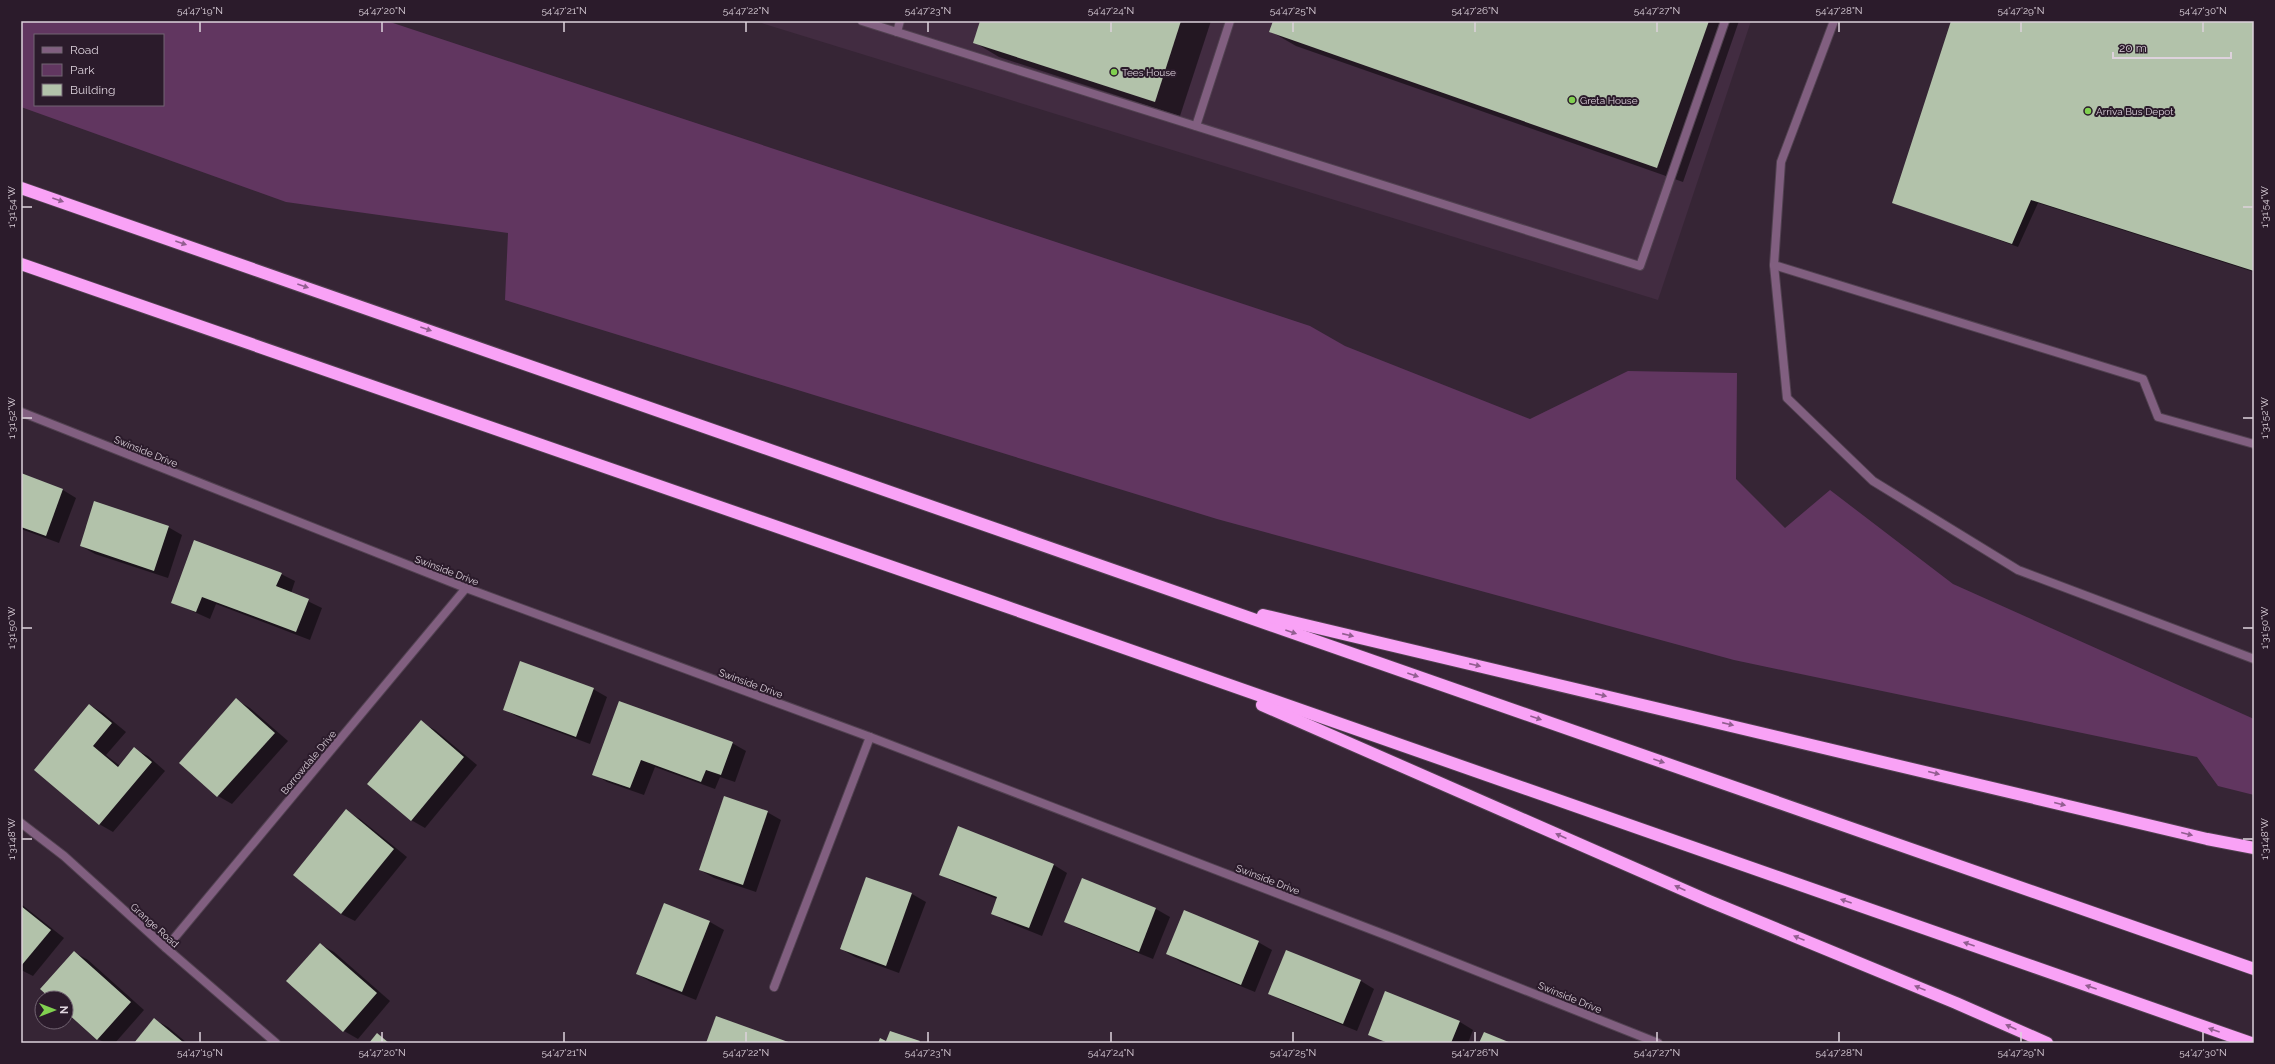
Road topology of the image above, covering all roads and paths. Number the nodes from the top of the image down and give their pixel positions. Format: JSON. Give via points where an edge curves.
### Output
{"nodes":[{"id":1,"x":862,"y":21,"type":"edge"},
{"id":2,"x":900,"y":21,"type":"edge"},
{"id":3,"x":1230,"y":21,"type":"edge"},
{"id":4,"x":1726,"y":21,"type":"edge"},
{"id":5,"x":1834,"y":21,"type":"edge"},
{"id":6,"x":897,"y":32,"type":"junction"},
{"id":7,"x":1196,"y":126,"type":"junction"},
{"id":8,"x":21,"y":188,"type":"edge"},
{"id":9,"x":21,"y":264,"type":"edge"},
{"id":10,"x":1774,"y":265,"type":"junction"},
{"id":11,"x":21,"y":412,"type":"edge"},
{"id":12,"x":2254,"y":444,"type":"edge"},
{"id":13,"x":466,"y":588,"type":"junction"},
{"id":14,"x":1201,"y":601,"type":"junction"},
{"id":15,"x":2254,"y":660,"type":"edge"},
{"id":16,"x":1178,"y":668,"type":"junction"},
{"id":17,"x":870,"y":737,"type":"junction"},
{"id":18,"x":21,"y":823,"type":"edge"},
{"id":19,"x":2254,"y":848,"type":"edge"},
{"id":20,"x":166,"y":948,"type":"junction"},
{"id":21,"x":2254,"y":969,"type":"edge"},
{"id":22,"x":774,"y":987,"type":"dead end"},
{"id":23,"x":276,"y":1043,"type":"edge"},
{"id":24,"x":1658,"y":1043,"type":"edge"},
{"id":25,"x":2047,"y":1043,"type":"edge"},
{"id":26,"x":2251,"y":1043,"type":"edge"}],
"edges":[{"from":1,"to":6,"type":"street"},
{"from":2,"to":6,"type":"street"},
{"from":3,"to":7,"type":"street"},
{"from":4,"to":7,"type":"street","via":[[1640,266]]},
{"from":5,"to":10,"type":"street","via":[[1781,162]]},
{"from":6,"to":7,"type":"street"},
{"from":8,"to":14,"type":"highway","one_way":true},
{"from":9,"to":16,"type":"highway"},
{"from":10,"to":12,"type":"street","via":[[2143,379],[2158,417]]},
{"from":10,"to":15,"type":"street","via":[[1787,398],[1872,480],[2018,570]]},
{"from":11,"to":13,"type":"street","name":"Swinside Drive"},
{"from":13,"to":17,"type":"street","name":"Swinside Drive"},
{"from":13,"to":20,"type":"street","name":"Borrowdale Drive"},
{"from":14,"to":19,"type":"highway","one_way":true},
{"from":14,"to":21,"type":"highway","one_way":true},
{"from":25,"to":16,"type":"highway","one_way":true,"via":[[1709,901]]},
{"from":26,"to":16,"type":"highway","one_way":true},
{"from":17,"to":22,"type":"street"},
{"from":17,"to":24,"type":"street","name":"Swinside Drive","via":[[1388,936]]},
{"from":18,"to":20,"type":"street","name":"Grange Road","via":[[64,856]]},
{"from":20,"to":23,"type":"street","name":"Grange Road"}]}
